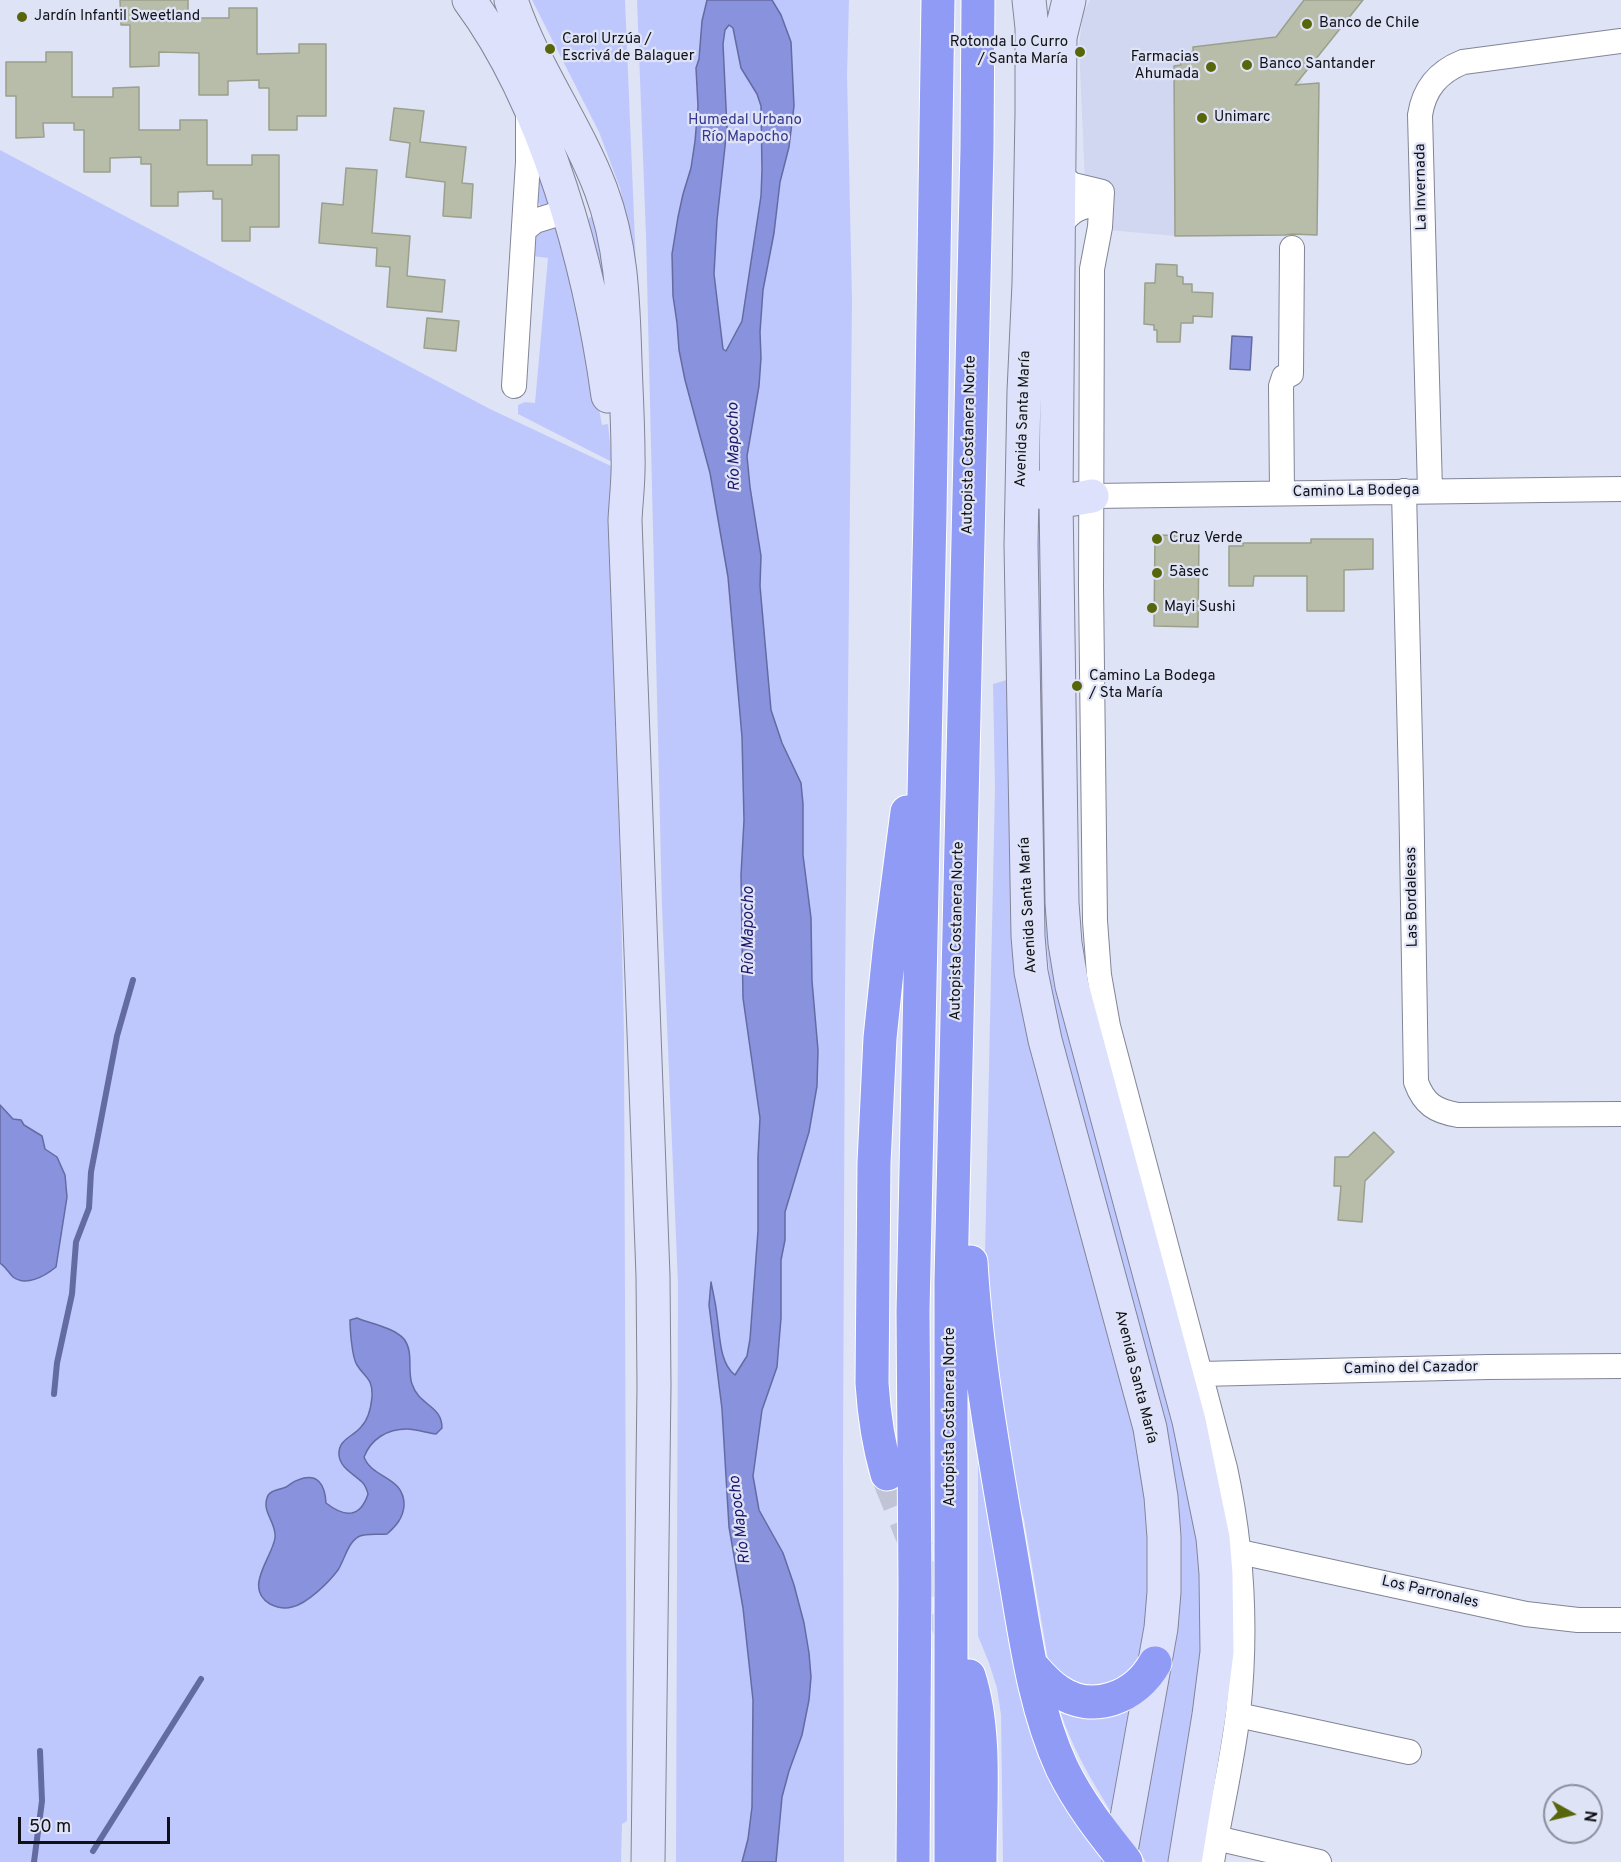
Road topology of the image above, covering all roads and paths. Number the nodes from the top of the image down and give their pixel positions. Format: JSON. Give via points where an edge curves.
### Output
{"nodes":[{"id":1,"x":469,"y":0,"type":"edge"},
{"id":2,"x":511,"y":0,"type":"edge"},
{"id":3,"x":938,"y":0,"type":"edge"},
{"id":4,"x":978,"y":0,"type":"edge"},
{"id":5,"x":1006,"y":0,"type":"edge"},
{"id":6,"x":1029,"y":0,"type":"edge"},
{"id":7,"x":1069,"y":0,"type":"edge"},
{"id":8,"x":1621,"y":41,"type":"edge"},
{"id":9,"x":528,"y":102,"type":"junction"},
{"id":10,"x":1032,"y":112,"type":"junction"},
{"id":11,"x":1060,"y":176,"type":"junction"},
{"id":12,"x":601,"y":190,"type":"junction"},
{"id":13,"x":1101,"y":203,"type":"junction"},
{"id":14,"x":567,"y":211,"type":"junction"},
{"id":15,"x":1059,"y":227,"type":"junction"},
{"id":16,"x":524,"y":230,"type":"junction"},
{"id":17,"x":1292,"y":248,"type":"dead end"},
{"id":18,"x":514,"y":386,"type":"dead end"},
{"id":19,"x":1023,"y":440,"type":"junction"},
{"id":20,"x":1057,"y":448,"type":"junction"},
{"id":21,"x":1621,"y":489,"type":"edge"},
{"id":22,"x":1404,"y":491,"type":"junction"},
{"id":23,"x":1430,"y":491,"type":"junction"},
{"id":24,"x":1282,"y":493,"type":"junction"},
{"id":25,"x":1092,"y":496,"type":"junction"},
{"id":26,"x":1056,"y":500,"type":"junction"},
{"id":27,"x":625,"y":520,"type":"junction"},
{"id":28,"x":926,"y":713,"type":"junction"},
{"id":29,"x":956,"y":1015,"type":"junction"},
{"id":30,"x":1621,"y":1114,"type":"edge"},
{"id":31,"x":1621,"y":1366,"type":"edge"},
{"id":32,"x":1200,"y":1374,"type":"junction"},
{"id":33,"x":887,"y":1473,"type":"tunnel mouth"},
{"id":34,"x":1240,"y":1552,"type":"junction"},
{"id":35,"x":1621,"y":1620,"type":"edge"},
{"id":36,"x":1155,"y":1663,"type":"junction"},
{"id":37,"x":1031,"y":1665,"type":"junction"},
{"id":38,"x":969,"y":1676,"type":"dead end"},
{"id":39,"x":1238,"y":1715,"type":"junction"},
{"id":40,"x":1409,"y":1752,"type":"dead end"},
{"id":41,"x":1216,"y":1838,"type":"junction"},
{"id":42,"x":1122,"y":1860,"type":"edge"},
{"id":43,"x":648,"y":1862,"type":"edge"},
{"id":44,"x":913,"y":1862,"type":"edge"},
{"id":45,"x":951,"y":1862,"type":"edge"},
{"id":46,"x":980,"y":1862,"type":"edge"},
{"id":47,"x":1185,"y":1862,"type":"edge"},
{"id":48,"x":1212,"y":1862,"type":"edge"},
{"id":49,"x":1319,"y":1862,"type":"edge"}],
"edges":[{"from":1,"to":9,"type":"main road"},
{"from":2,"to":12,"type":"main road","via":[[527,41]]},
{"from":3,"to":28,"type":"highway"},
{"from":4,"to":29,"type":"highway","name":"Autopista Costanera Norte"},
{"from":5,"to":10,"type":"main road"},
{"from":6,"to":10,"type":"main road","name":"Avenida Santa María"},
{"from":7,"to":11,"type":"main road","name":"Avenida Santa María","via":[[1060,37]]},
{"from":8,"to":23,"type":"street","name":"La Invernada","via":[[1463,62],[1437,77],[1426,94],[1420,115]]},
{"from":9,"to":14,"type":"main road"},
{"from":9,"to":16,"type":"street"},
{"from":10,"to":19,"type":"main road","name":"Avenida Santa María"},
{"from":11,"to":13,"type":"street","via":[[1073,185],[1102,192]]},
{"from":11,"to":15,"type":"main road","name":"Avenida Santa María"},
{"from":12,"to":14,"type":"main road","via":[[586,203]]},
{"from":12,"to":27,"type":"main road","via":[[618,249],[622,289],[628,458]]},
{"from":13,"to":15,"type":"street","via":[[1069,213]]},
{"from":13,"to":25,"type":"street","via":[[1092,269]]},
{"from":14,"to":16,"type":"street","via":[[535,220]]},
{"from":14,"to":27,"type":"main road","via":[[601,351]]},
{"from":15,"to":20,"type":"main road","name":"Avenida Santa María"},
{"from":16,"to":18,"type":"street"},
{"from":17,"to":24,"type":"street","via":[[1291,374],[1284,377],[1281,386]]},
{"from":19,"to":26,"type":"main road","via":[[1038,487]]},
{"from":19,"to":36,"type":"main road","name":"Avenida Santa María","via":[[1025,854],[1031,972],[1045,1040],[1150,1428],[1161,1497],[1164,1553],[1161,1629]]},
{"from":20,"to":25,"type":"main road","via":[[1070,475]]},
{"from":20,"to":26,"type":"main road","name":"Avenida Santa María"},
{"from":21,"to":23,"type":"street","name":"Camino La Bodega"},
{"from":22,"to":23,"type":"street","name":"Camino La Bodega"},
{"from":22,"to":24,"type":"street","name":"Camino La Bodega"},
{"from":22,"to":30,"type":"street","name":"Las Bordalesas","via":[[1416,1082],[1431,1105],[1458,1115]]},
{"from":24,"to":25,"type":"street","name":"Camino La Bodega"},
{"from":25,"to":26,"type":"main road"},
{"from":25,"to":32,"type":"street","via":[[1095,921],[1100,975],[1108,1026]]},
{"from":26,"to":47,"type":"main road","name":"Avenida Santa María","via":[[1065,943],[1072,986],[1189,1422],[1215,1556],[1215,1673]]},
{"from":27,"to":43,"type":"main road","via":[[653,1276]]},
{"from":28,"to":33,"type":"highway","via":[[902,846],[880,1038],[872,1383],[879,1446]]},
{"from":28,"to":44,"type":"highway","via":[[913,1311]]},
{"from":29,"to":37,"type":"highway","via":[[977,1333]]},
{"from":29,"to":45,"type":"highway","name":"Autopista Costanera Norte","via":[[951,1280]]},
{"from":31,"to":32,"type":"street","name":"Camino del Cazador"},
{"from":32,"to":34,"type":"street","via":[[1233,1506]]},
{"from":34,"to":35,"type":"street","name":"Los Parronales","via":[[1526,1614]]},
{"from":34,"to":39,"type":"street","via":[[1243,1654]]},
{"from":36,"to":37,"type":"highway","via":[[1130,1692],[1100,1702],[1079,1701],[1059,1692]]},
{"from":36,"to":42,"type":"main road","name":"Avenida Santa María"},
{"from":37,"to":42,"type":"highway","via":[[1062,1767]]},
{"from":38,"to":46,"type":"highway","via":[[980,1734]]},
{"from":39,"to":40,"type":"street"},
{"from":39,"to":41,"type":"street"},
{"from":41,"to":48,"type":"street"},
{"from":41,"to":49,"type":"street"}]}
